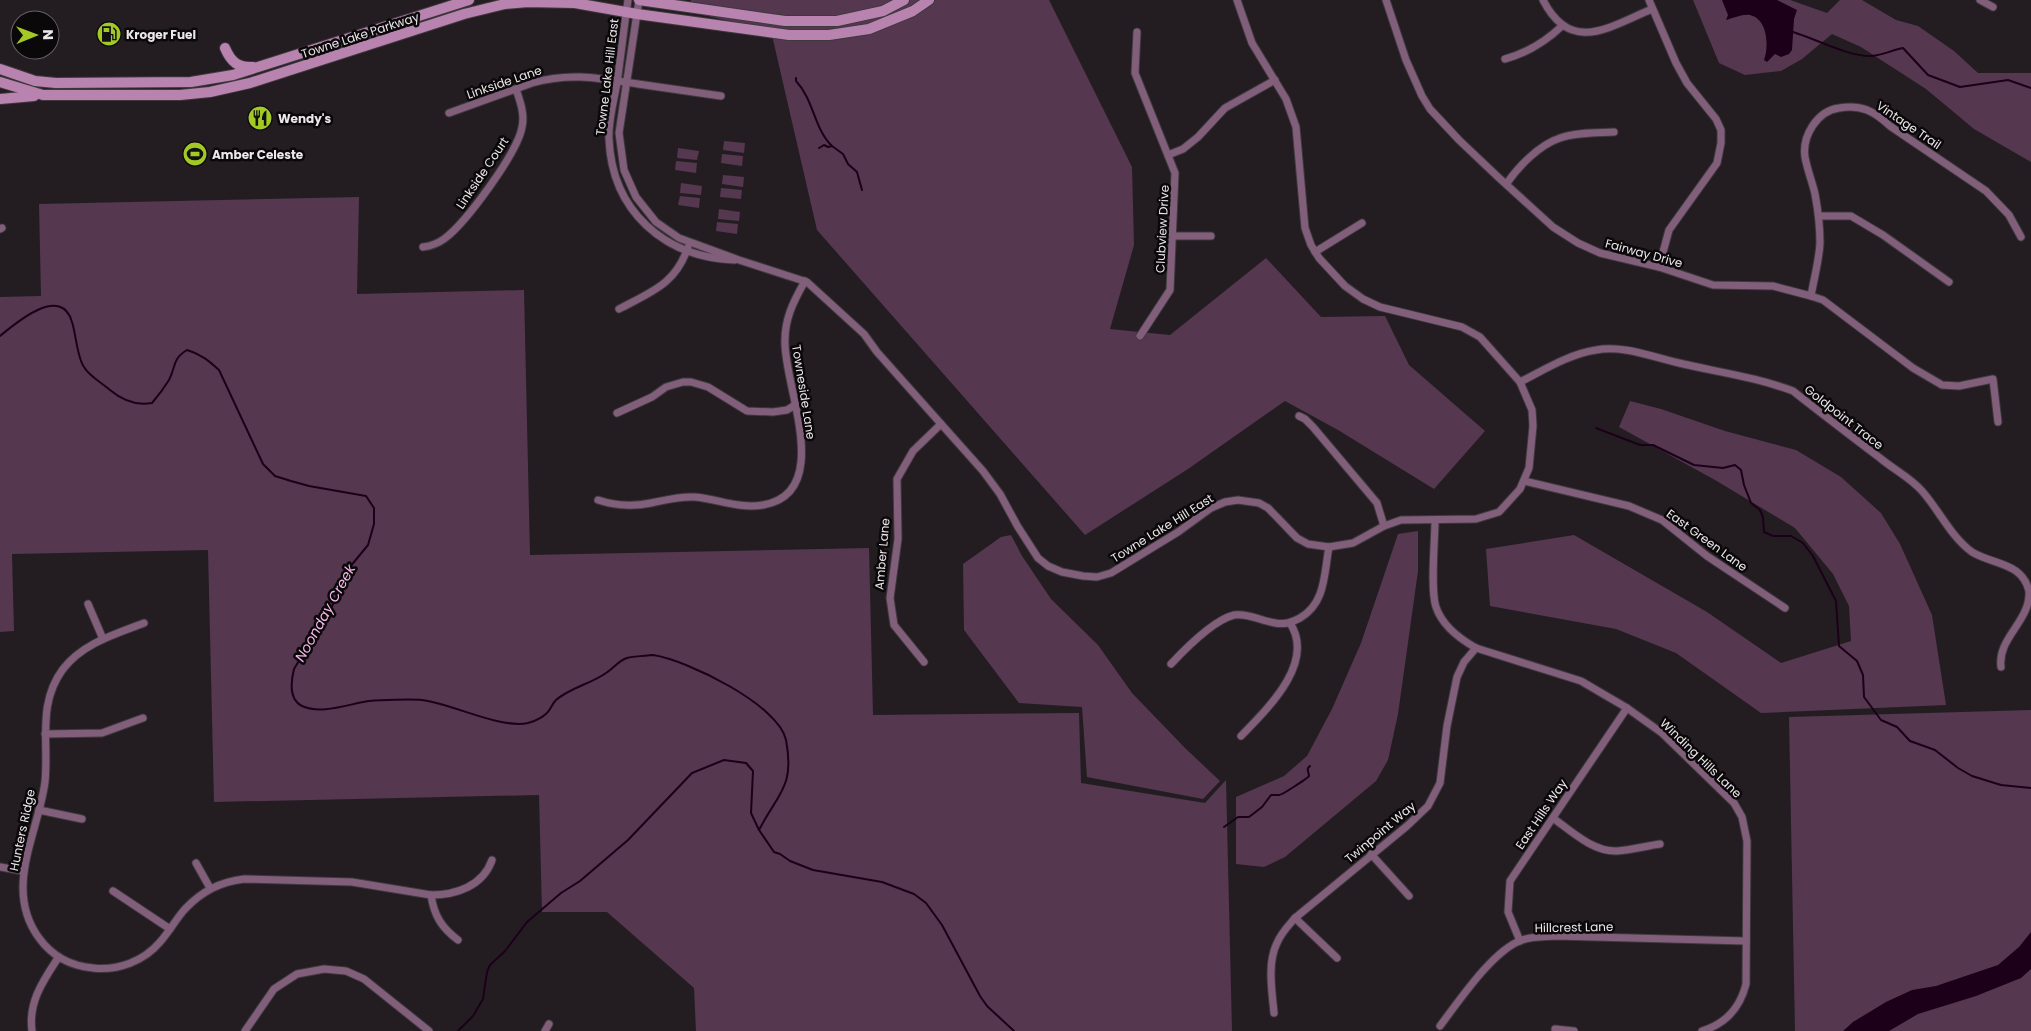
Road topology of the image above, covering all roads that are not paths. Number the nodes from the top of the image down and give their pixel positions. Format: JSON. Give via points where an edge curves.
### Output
{"nodes":[{"id":1,"x":470,"y":0,"type":"edge"},
{"id":2,"x":628,"y":0,"type":"edge"},
{"id":3,"x":639,"y":0,"type":"edge"},
{"id":4,"x":904,"y":0,"type":"edge"},
{"id":5,"x":930,"y":0,"type":"edge"},
{"id":6,"x":1237,"y":0,"type":"edge"},
{"id":7,"x":1386,"y":0,"type":"edge"},
{"id":8,"x":1543,"y":0,"type":"edge"},
{"id":9,"x":1649,"y":0,"type":"edge"},
{"id":10,"x":1980,"y":0,"type":"edge"},
{"id":11,"x":1993,"y":6,"type":"dead end"},
{"id":12,"x":1652,"y":9,"type":"junction"},
{"id":13,"x":632,"y":13,"type":"junction"},
{"id":14,"x":1562,"y":26,"type":"junction"},
{"id":15,"x":1137,"y":32,"type":"dead end"},
{"id":16,"x":225,"y":48,"type":"dead end"},
{"id":17,"x":1505,"y":59,"type":"dead end"},
{"id":18,"x":262,"y":66,"type":"junction"},
{"id":19,"x":0,"y":69,"type":"edge"},
{"id":20,"x":617,"y":80,"type":"junction"},
{"id":21,"x":1274,"y":80,"type":"junction"},
{"id":22,"x":0,"y":82,"type":"edge"},
{"id":23,"x":626,"y":82,"type":"junction"},
{"id":24,"x":516,"y":89,"type":"junction"},
{"id":25,"x":43,"y":95,"type":"junction"},
{"id":26,"x":721,"y":96,"type":"dead end"},
{"id":27,"x":0,"y":99,"type":"edge"},
{"id":28,"x":448,"y":113,"type":"dead end"},
{"id":29,"x":1614,"y":132,"type":"dead end"},
{"id":30,"x":1168,"y":155,"type":"junction"},
{"id":31,"x":1507,"y":183,"type":"junction"},
{"id":32,"x":1819,"y":216,"type":"junction"},
{"id":33,"x":1362,"y":223,"type":"dead end"},
{"id":34,"x":1172,"y":236,"type":"junction"},
{"id":35,"x":1210,"y":236,"type":"dead end"},
{"id":36,"x":2020,"y":237,"type":"dead end"},
{"id":37,"x":690,"y":242,"type":"junction"},
{"id":38,"x":423,"y":247,"type":"dead end"},
{"id":39,"x":687,"y":251,"type":"junction"},
{"id":40,"x":1316,"y":252,"type":"junction"},
{"id":41,"x":739,"y":260,"type":"junction"},
{"id":42,"x":1659,"y":267,"type":"junction"},
{"id":43,"x":805,"y":281,"type":"junction"},
{"id":44,"x":1949,"y":282,"type":"dead end"},
{"id":45,"x":1810,"y":296,"type":"junction"},
{"id":46,"x":619,"y":309,"type":"dead end"},
{"id":47,"x":1140,"y":336,"type":"dead end"},
{"id":48,"x":1520,"y":382,"type":"junction"},
{"id":49,"x":795,"y":406,"type":"junction"},
{"id":50,"x":617,"y":413,"type":"dead end"},
{"id":51,"x":1299,"y":416,"type":"dead end"},
{"id":52,"x":1998,"y":422,"type":"dead end"},
{"id":53,"x":941,"y":424,"type":"junction"},
{"id":54,"x":1524,"y":481,"type":"junction"},
{"id":55,"x":598,"y":500,"type":"dead end"},
{"id":56,"x":1435,"y":520,"type":"junction"},
{"id":57,"x":1384,"y":526,"type":"junction"},
{"id":58,"x":1329,"y":547,"type":"junction"},
{"id":59,"x":88,"y":604,"type":"dead end"},
{"id":60,"x":1785,"y":608,"type":"dead end"},
{"id":61,"x":144,"y":623,"type":"dead end"},
{"id":62,"x":1290,"y":623,"type":"junction"},
{"id":63,"x":103,"y":639,"type":"junction"},
{"id":64,"x":1476,"y":648,"type":"junction"},
{"id":65,"x":924,"y":662,"type":"dead end"},
{"id":66,"x":1172,"y":664,"type":"dead end"},
{"id":67,"x":2001,"y":667,"type":"dead end"},
{"id":68,"x":1627,"y":708,"type":"junction"},
{"id":69,"x":143,"y":718,"type":"dead end"},
{"id":70,"x":46,"y":734,"type":"junction"},
{"id":71,"x":1241,"y":736,"type":"dead end"},
{"id":72,"x":39,"y":810,"type":"junction"},
{"id":73,"x":1553,"y":818,"type":"junction"},
{"id":74,"x":82,"y":819,"type":"dead end"},
{"id":75,"x":1660,"y":844,"type":"dead end"},
{"id":76,"x":1372,"y":854,"type":"junction"},
{"id":77,"x":492,"y":860,"type":"dead end"},
{"id":78,"x":196,"y":863,"type":"dead end"},
{"id":79,"x":0,"y":867,"type":"edge"},
{"id":80,"x":23,"y":871,"type":"junction"},
{"id":81,"x":210,"y":888,"type":"junction"},
{"id":82,"x":113,"y":891,"type":"dead end"},
{"id":83,"x":431,"y":895,"type":"junction"},
{"id":84,"x":1408,"y":896,"type":"dead end"},
{"id":85,"x":1295,"y":918,"type":"junction"},
{"id":86,"x":170,"y":929,"type":"junction"},
{"id":87,"x":458,"y":940,"type":"dead end"},
{"id":88,"x":1520,"y":941,"type":"junction"},
{"id":89,"x":1746,"y":941,"type":"junction"},
{"id":90,"x":58,"y":958,"type":"junction"},
{"id":91,"x":1337,"y":958,"type":"dead end"},
{"id":92,"x":1274,"y":1012,"type":"dead end"},
{"id":93,"x":1440,"y":1026,"type":"dead end"},
{"id":94,"x":1555,"y":1030,"type":"dead end"},
{"id":95,"x":32,"y":1031,"type":"edge"},
{"id":96,"x":245,"y":1031,"type":"edge"},
{"id":97,"x":429,"y":1031,"type":"edge"},
{"id":98,"x":1574,"y":1031,"type":"edge"},
{"id":99,"x":1702,"y":1031,"type":"edge"}],
"edges":[{"from":1,"to":18,"type":"main road","name":"Towne Lake Parkway"},
{"from":2,"to":13,"type":"street","name":"Towne Lake Hill East"},
{"from":3,"to":4,"type":"main road","via":[[784,21],[837,21],[883,11]]},
{"from":3,"to":13,"type":"street"},
{"from":5,"to":13,"type":"main road","name":"Towne Lake Parkway","via":[[913,11],[869,29],[829,35],[789,35]]},
{"from":6,"to":21,"type":"street","name":"Towne Lake Hill East","via":[[1252,44]]},
{"from":7,"to":31,"type":"street","name":"Fairway Drive","via":[[1406,60],[1430,109]]},
{"from":8,"to":14,"type":"street","via":[[1551,16]]},
{"from":9,"to":12,"type":"street"},
{"from":10,"to":11,"type":"street"},
{"from":12,"to":14,"type":"street","via":[[1596,32],[1576,32]]},
{"from":12,"to":42,"type":"street","via":[[1687,83],[1721,130],[1717,163],[1669,230]]},
{"from":13,"to":20,"type":"street","name":"Towne Lake Hill East"},
{"from":13,"to":23,"type":"street","name":"Towne Lake Hill East"},
{"from":13,"to":25,"type":"main road","name":"Towne Lake Parkway","via":[[562,2],[505,4],[225,90],[180,95]]},
{"from":14,"to":17,"type":"street","via":[[1546,40]]},
{"from":15,"to":30,"type":"street","name":"Clubview Drive","via":[[1135,73]]},
{"from":16,"to":18,"type":"main road","via":[[236,64]]},
{"from":18,"to":19,"type":"main road","name":"Towne Lake Parkway","via":[[208,80],[165,82],[47,82]]},
{"from":20,"to":23,"type":"street","name":"Linkside Lane"},
{"from":20,"to":24,"type":"street","name":"Linkside Lane","via":[[573,76],[546,79]]},
{"from":20,"to":39,"type":"street","name":"Towne Lake Hill East","via":[[609,137],[614,172],[635,214],[668,243]]},
{"from":21,"to":30,"type":"street","via":[[1225,108],[1198,137],[1183,149]]},
{"from":21,"to":40,"type":"street","name":"Towne Lake Hill East","via":[[1286,99],[1296,127],[1305,228],[1310,245]]},
{"from":22,"to":25,"type":"main road","name":"Towne Lake Parkway"},
{"from":23,"to":26,"type":"street","name":"Linkside Lane"},
{"from":23,"to":37,"type":"street","name":"Towne Lake Hill East","via":[[619,133],[622,163],[629,184],[656,222]]},
{"from":24,"to":28,"type":"street","name":"Linkside Lane"},
{"from":24,"to":38,"type":"street","name":"Linkside Court","via":[[522,128],[506,160],[463,221],[445,239]]},
{"from":25,"to":27,"type":"main road"},
{"from":29,"to":31,"type":"street","via":[[1559,138],[1542,147]]},
{"from":30,"to":34,"type":"street","name":"Clubview Drive","via":[[1176,173]]},
{"from":31,"to":42,"type":"street","name":"Fairway Drive","via":[[1553,227],[1578,243],[1600,253]]},
{"from":32,"to":36,"type":"street","name":"Vintage Trail","via":[[1804,155],[1806,143],[1816,120],[1835,108],[1849,106],[1876,113],[1986,192],[2009,215]]},
{"from":32,"to":44,"type":"street","via":[[1850,216]]},
{"from":32,"to":45,"type":"street","name":"Vintage Trail","via":[[1819,250]]},
{"from":33,"to":40,"type":"street"},
{"from":34,"to":35,"type":"street"},
{"from":34,"to":47,"type":"street","name":"Clubview Drive","via":[[1170,290]]},
{"from":37,"to":39,"type":"street"},
{"from":37,"to":41,"type":"street","name":"Towne Lake Hill East"},
{"from":39,"to":41,"type":"street","name":"Towne Lake Hill East","via":[[716,259]]},
{"from":39,"to":46,"type":"street","via":[[678,270],[669,279]]},
{"from":40,"to":48,"type":"street","name":"Towne Lake Hill East","via":[[1332,274],[1363,300],[1462,327],[1480,337]]},
{"from":41,"to":43,"type":"street","name":"Towne Lake Hill East"},
{"from":42,"to":45,"type":"street","name":"Fairway Drive","via":[[1714,286],[1767,286]]},
{"from":43,"to":49,"type":"street","name":"Towneside Lane","via":[[792,304],[785,329],[785,355]]},
{"from":43,"to":53,"type":"street","name":"Towne Lake Hill East","via":[[864,334]]},
{"from":45,"to":52,"type":"street","name":"Fairway Drive","via":[[1824,300],[1913,368],[1942,385],[1959,386],[1993,379]]},
{"from":48,"to":54,"type":"street","name":"Towne Lake Hill East","via":[[1532,410],[1533,426],[1529,468]]},
{"from":48,"to":67,"type":"street","name":"Goldpoint Trace","via":[[1576,354],[1599,349],[1643,353],[1772,383],[1793,391],[1921,490],[1959,540],[1974,552],[2019,573],[2029,592],[2029,603],[2022,622],[2002,652]]},
{"from":49,"to":50,"type":"street","via":[[773,412],[747,410],[708,387],[683,382],[666,387]]},
{"from":49,"to":55,"type":"street","name":"Towneside Lane","via":[[802,448],[801,465],[796,481],[778,500],[753,505],[693,497],[634,506]]},
{"from":51,"to":57,"type":"street","via":[[1313,427],[1377,502]]},
{"from":53,"to":58,"type":"street","name":"Towne Lake Hill East","via":[[1000,494],[1038,558],[1062,572],[1097,577],[1111,573],[1211,508],[1238,500],[1259,503],[1268,508],[1296,538],[1308,544]]},
{"from":53,"to":65,"type":"street","name":"Amber Lane","via":[[913,451],[897,479],[898,538],[890,598],[894,625]]},
{"from":54,"to":56,"type":"street","name":"Towne Lake Hill East","via":[[1499,512],[1476,519]]},
{"from":54,"to":60,"type":"street","name":"East Green Lane","via":[[1629,506],[1662,520],[1707,556]]},
{"from":56,"to":57,"type":"street","name":"Towne Lake Hill East","via":[[1401,520]]},
{"from":56,"to":64,"type":"street","name":"Winding Hills Lane","via":[[1436,606],[1449,627]]},
{"from":57,"to":58,"type":"street","name":"Towne Lake Hill East","via":[[1353,543]]},
{"from":58,"to":62,"type":"street","via":[[1323,591],[1318,602],[1307,614]]},
{"from":59,"to":63,"type":"street"},
{"from":61,"to":63,"type":"street","name":"Hunters Ridge"},
{"from":62,"to":66,"type":"street","via":[[1276,624],[1235,615],[1218,622]]},
{"from":62,"to":71,"type":"street","via":[[1299,647],[1284,687]]},
{"from":63,"to":70,"type":"street","name":"Hunters Ridge","via":[[72,660],[53,685],[46,709]]},
{"from":64,"to":68,"type":"street","name":"Winding Hills Lane","via":[[1581,681]]},
{"from":64,"to":76,"type":"street","name":"Twinpoint Way","via":[[1457,677],[1440,783],[1434,795],[1428,806]]},
{"from":68,"to":73,"type":"street","name":"East Hills Way"},
{"from":68,"to":89,"type":"street","name":"Winding Hills Lane","via":[[1662,733],[1734,803],[1742,816],[1747,841]]},
{"from":69,"to":70,"type":"street","via":[[102,733]]},
{"from":70,"to":72,"type":"street","name":"Hunters Ridge","via":[[45,782]]},
{"from":72,"to":74,"type":"street"},
{"from":72,"to":80,"type":"street","name":"Hunters Ridge"},
{"from":73,"to":75,"type":"street","via":[[1591,845],[1608,850]]},
{"from":73,"to":88,"type":"street","name":"East Hills Way","via":[[1510,881],[1508,912]]},
{"from":76,"to":84,"type":"street"},
{"from":76,"to":85,"type":"street","name":"Twinpoint Way"},
{"from":77,"to":83,"type":"street","name":"Hunters Ridge","via":[[484,875],[468,888],[454,894]]},
{"from":78,"to":81,"type":"street"},
{"from":79,"to":80,"type":"street"},
{"from":80,"to":90,"type":"street","name":"Hunters Ridge","via":[[23,896],[29,924]]},
{"from":81,"to":83,"type":"street","name":"Hunters Ridge","via":[[231,880],[295,879],[364,883]]},
{"from":81,"to":86,"type":"street","name":"Hunters Ridge","via":[[184,909]]},
{"from":82,"to":86,"type":"street"},
{"from":83,"to":87,"type":"street","via":[[436,917]]},
{"from":85,"to":91,"type":"street"},
{"from":85,"to":92,"type":"street","name":"Twinpoint Way","via":[[1280,936],[1274,952]]},
{"from":86,"to":90,"type":"street","name":"Hunters Ridge","via":[[150,952],[139,960],[118,967],[94,969]]},
{"from":88,"to":89,"type":"street","name":"Hillcrest Lane","via":[[1556,936]]},
{"from":88,"to":93,"type":"street","name":"Hillcrest Lane","via":[[1489,964]]},
{"from":89,"to":99,"type":"street","name":"Winding Hills Lane","via":[[1743,995],[1724,1021]]},
{"from":90,"to":95,"type":"street","via":[[34,1000]]},
{"from":94,"to":98,"type":"street"},
{"from":96,"to":97,"type":"street","via":[[274,989],[297,974],[324,969],[346,971],[364,979]]}]}
